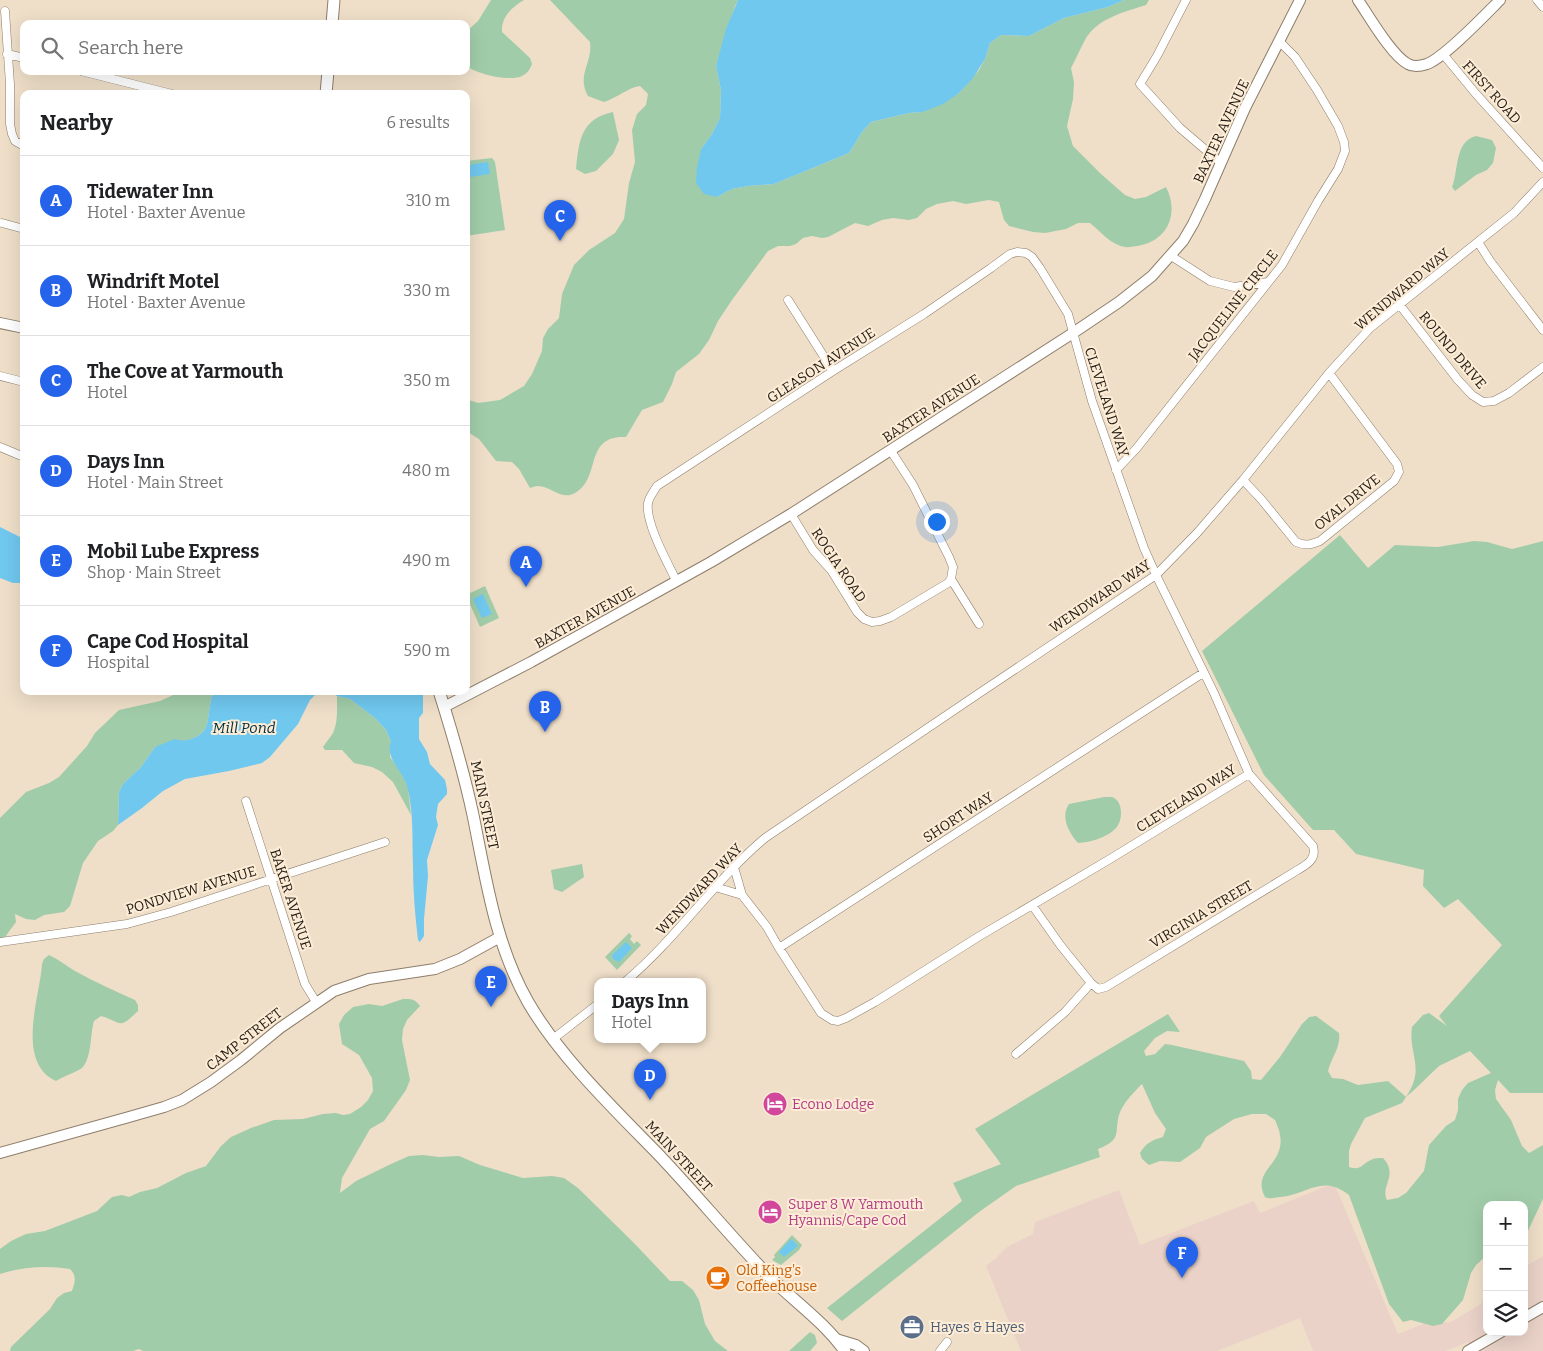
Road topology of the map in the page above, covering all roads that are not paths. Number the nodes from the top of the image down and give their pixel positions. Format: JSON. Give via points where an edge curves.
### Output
{"nodes":[{"id":1,"x":334,"y":0,"type":"edge"},
{"id":2,"x":1186,"y":0,"type":"edge"},
{"id":3,"x":1300,"y":0,"type":"edge"},
{"id":4,"x":1358,"y":0,"type":"edge"},
{"id":5,"x":1500,"y":0,"type":"edge"},
{"id":6,"x":1537,"y":0,"type":"edge"},
{"id":7,"x":1543,"y":7,"type":"edge"},
{"id":8,"x":5,"y":11,"type":"dead end"},
{"id":9,"x":332,"y":20,"type":"edge"},
{"id":10,"x":1280,"y":42,"type":"junction"},
{"id":11,"x":7,"y":54,"type":"junction"},
{"id":12,"x":1443,"y":54,"type":"junction"},
{"id":13,"x":20,"y":57,"type":"edge"},
{"id":14,"x":97,"y":75,"type":"edge"},
{"id":15,"x":328,"y":75,"type":"edge"},
{"id":16,"x":156,"y":90,"type":"edge"},
{"id":17,"x":326,"y":90,"type":"edge"},
{"id":18,"x":20,"y":144,"type":"edge"},
{"id":19,"x":1221,"y":163,"type":"junction"},
{"id":20,"x":1543,"y":168,"type":"edge"},
{"id":21,"x":1543,"y":182,"type":"edge"},
{"id":22,"x":2,"y":223,"type":"dead end"},
{"id":23,"x":20,"y":228,"type":"edge"},
{"id":24,"x":1478,"y":242,"type":"junction"},
{"id":25,"x":1010,"y":254,"type":"joint"},
{"id":26,"x":1171,"y":256,"type":"junction"},
{"id":27,"x":1268,"y":282,"type":"junction"},
{"id":28,"x":788,"y":300,"type":"dead end"},
{"id":29,"x":1399,"y":304,"type":"junction"},
{"id":30,"x":0,"y":323,"type":"edge"},
{"id":31,"x":20,"y":327,"type":"edge"},
{"id":32,"x":1543,"y":330,"type":"edge"},
{"id":33,"x":1073,"y":333,"type":"junction"},
{"id":34,"x":1543,"y":367,"type":"edge"},
{"id":35,"x":833,"y":371,"type":"junction"},
{"id":36,"x":1330,"y":373,"type":"junction"},
{"id":37,"x":0,"y":376,"type":"edge"},
{"id":38,"x":20,"y":381,"type":"edge"},
{"id":39,"x":0,"y":447,"type":"edge"},
{"id":40,"x":891,"y":451,"type":"junction"},
{"id":41,"x":20,"y":455,"type":"edge"},
{"id":42,"x":1116,"y":470,"type":"junction"},
{"id":43,"x":1243,"y":480,"type":"junction"},
{"id":44,"x":792,"y":514,"type":"junction"},
{"id":45,"x":1156,"y":575,"type":"junction"},
{"id":46,"x":951,"y":579,"type":"junction"},
{"id":47,"x":676,"y":580,"type":"junction"},
{"id":48,"x":978,"y":624,"type":"dead end"},
{"id":49,"x":1204,"y":673,"type":"junction"},
{"id":50,"x":470,"y":694,"type":"edge"},
{"id":51,"x":440,"y":695,"type":"edge"},
{"id":52,"x":467,"y":695,"type":"edge"},
{"id":53,"x":444,"y":707,"type":"junction"},
{"id":54,"x":1249,"y":774,"type":"junction"},
{"id":55,"x":246,"y":801,"type":"dead end"},
{"id":56,"x":385,"y":842,"type":"dead end"},
{"id":57,"x":734,"y":867,"type":"junction"},
{"id":58,"x":271,"y":879,"type":"junction"},
{"id":59,"x":715,"y":887,"type":"junction"},
{"id":60,"x":742,"y":895,"type":"junction"},
{"id":61,"x":1032,"y":905,"type":"junction"},
{"id":62,"x":500,"y":937,"type":"junction"},
{"id":63,"x":0,"y":942,"type":"edge"},
{"id":64,"x":779,"y":948,"type":"junction"},
{"id":65,"x":629,"y":978,"type":"edge"},
{"id":66,"x":1091,"y":983,"type":"junction"},
{"id":67,"x":316,"y":1002,"type":"junction"},
{"id":68,"x":594,"y":1007,"type":"edge"},
{"id":69,"x":553,"y":1039,"type":"junction"},
{"id":70,"x":1016,"y":1054,"type":"dead end"},
{"id":71,"x":0,"y":1153,"type":"edge"},
{"id":72,"x":1543,"y":1307,"type":"edge"},
{"id":73,"x":1528,"y":1316,"type":"edge"},
{"id":74,"x":1494,"y":1336,"type":"edge"},
{"id":75,"x":836,"y":1339,"type":"junction"},
{"id":76,"x":947,"y":1342,"type":"dead end"},
{"id":77,"x":846,"y":1351,"type":"edge"},
{"id":78,"x":864,"y":1351,"type":"edge"},
{"id":79,"x":940,"y":1351,"type":"edge"},
{"id":80,"x":1468,"y":1351,"type":"edge"}],
"edges":[{"from":1,"to":9,"type":"main road"},
{"from":2,"to":19,"type":"street","via":[[1140,84],[1180,128]]},
{"from":3,"to":10,"type":"street","name":"BAXTER AVENUE"},
{"from":4,"to":12,"type":"street","via":[[1393,49],[1409,65],[1428,64]]},
{"from":5,"to":12,"type":"street"},
{"from":6,"to":7,"type":"street"},
{"from":8,"to":11,"type":"street"},
{"from":10,"to":19,"type":"street","name":"BAXTER AVENUE","via":[[1245,108]]},
{"from":10,"to":27,"type":"street","name":"JACQUELINE CIRCLE","via":[[1295,57],[1321,96],[1338,126],[1345,152],[1282,265]]},
{"from":11,"to":13,"type":"street"},
{"from":11,"to":18,"type":"street","via":[[10,124],[12,136]]},
{"from":12,"to":20,"type":"street","name":"FIRST ROAD"},
{"from":14,"to":16,"type":"street"},
{"from":15,"to":17,"type":"main road"},
{"from":19,"to":26,"type":"street","name":"BAXTER AVENUE","via":[[1184,241]]},
{"from":21,"to":24,"type":"street","name":"WENDWARD WAY","via":[[1514,213]]},
{"from":22,"to":23,"type":"street"},
{"from":24,"to":29,"type":"street","name":"WENDWARD WAY"},
{"from":24,"to":32,"type":"street"},
{"from":25,"to":33,"type":"street","name":"CLEVELAND WAY","via":[[1026,253],[1032,257],[1068,314]]},
{"from":25,"to":35,"type":"street","name":"GLEASON AVENUE","via":[[924,314]]},
{"from":26,"to":27,"type":"street","via":[[1210,281],[1234,287]]},
{"from":26,"to":33,"type":"street","name":"BAXTER AVENUE","via":[[1152,276]]},
{"from":27,"to":42,"type":"street","name":"JACQUELINE CIRCLE"},
{"from":28,"to":35,"type":"street"},
{"from":29,"to":34,"type":"street","name":"ROUND DRIVE","via":[[1472,396],[1483,402],[1494,401],[1509,393]]},
{"from":29,"to":36,"type":"street","name":"WENDWARD WAY","via":[[1370,328]]},
{"from":30,"to":31,"type":"street"},
{"from":33,"to":40,"type":"street","name":"BAXTER AVENUE"},
{"from":33,"to":42,"type":"street","name":"CLEVELAND WAY"},
{"from":35,"to":47,"type":"street","name":"GLEASON AVENUE","via":[[657,486],[649,499],[648,513]]},
{"from":36,"to":43,"type":"street","name":"WENDWARD WAY"},
{"from":36,"to":43,"type":"street","name":"OVAL DRIVE","via":[[1397,464],[1399,472],[1394,481],[1320,541],[1310,545],[1296,542]]},
{"from":37,"to":38,"type":"street"},
{"from":39,"to":41,"type":"street"},
{"from":40,"to":44,"type":"street","name":"BAXTER AVENUE"},
{"from":40,"to":46,"type":"street","via":[[913,485],[949,557],[953,567]]},
{"from":42,"to":45,"type":"street","name":"CLEVELAND WAY"},
{"from":43,"to":45,"type":"street","name":"WENDWARD WAY"},
{"from":44,"to":46,"type":"street","name":"ROGIA ROAD","via":[[812,550],[831,570],[864,619],[880,622],[891,617]]},
{"from":44,"to":47,"type":"street","name":"BAXTER AVENUE"},
{"from":45,"to":49,"type":"street","name":"CLEVELAND WAY"},
{"from":45,"to":57,"type":"street","name":"WENDWARD WAY","via":[[805,810],[765,838]]},
{"from":46,"to":48,"type":"street"},
{"from":47,"to":50,"type":"street","name":"BAXTER AVENUE"},
{"from":49,"to":54,"type":"street","name":"CLEVELAND WAY"},
{"from":49,"to":64,"type":"street","name":"SHORT WAY"},
{"from":51,"to":53,"type":"main road","name":"MAIN STREET"},
{"from":52,"to":53,"type":"street","name":"BAXTER AVENUE"},
{"from":53,"to":62,"type":"main road","name":"MAIN STREET","via":[[462,768]]},
{"from":54,"to":61,"type":"street","name":"CLEVELAND WAY"},
{"from":54,"to":66,"type":"street","name":"VIRGINIA STREET","via":[[1313,846],[1313,857],[1309,863],[1106,987],[1098,988]]},
{"from":55,"to":58,"type":"street","name":"BAKER AVENUE"},
{"from":56,"to":58,"type":"street","name":"PONDVIEW AVENUE"},
{"from":57,"to":59,"type":"street","name":"WENDWARD WAY"},
{"from":57,"to":60,"type":"street"},
{"from":58,"to":63,"type":"street","name":"PONDVIEW AVENUE","via":[[127,924]]},
{"from":58,"to":67,"type":"street","name":"BAKER AVENUE","via":[[305,984]]},
{"from":59,"to":60,"type":"street"},
{"from":59,"to":65,"type":"street","name":"WENDWARD WAY","via":[[666,944]]},
{"from":60,"to":64,"type":"street"},
{"from":61,"to":64,"type":"street","name":"CLEVELAND WAY","via":[[860,1011],[838,1021],[820,1013]]},
{"from":61,"to":66,"type":"street"},
{"from":62,"to":67,"type":"street","name":"CAMP STREET","via":[[447,965],[369,979],[343,987]]},
{"from":62,"to":69,"type":"main road","name":"MAIN STREET","via":[[516,978]]},
{"from":66,"to":70,"type":"street","via":[[1065,1012]]},
{"from":67,"to":71,"type":"street","name":"CAMP STREET","via":[[211,1082],[182,1100]]},
{"from":68,"to":69,"type":"street"},
{"from":69,"to":75,"type":"main road","name":"MAIN STREET","via":[[764,1271]]},
{"from":72,"to":73,"type":"street"},
{"from":74,"to":80,"type":"street"},
{"from":75,"to":77,"type":"main road","name":"MAIN STREET"},
{"from":75,"to":78,"type":"street","name":"MAIN STREET"},
{"from":76,"to":79,"type":"street"}]}
